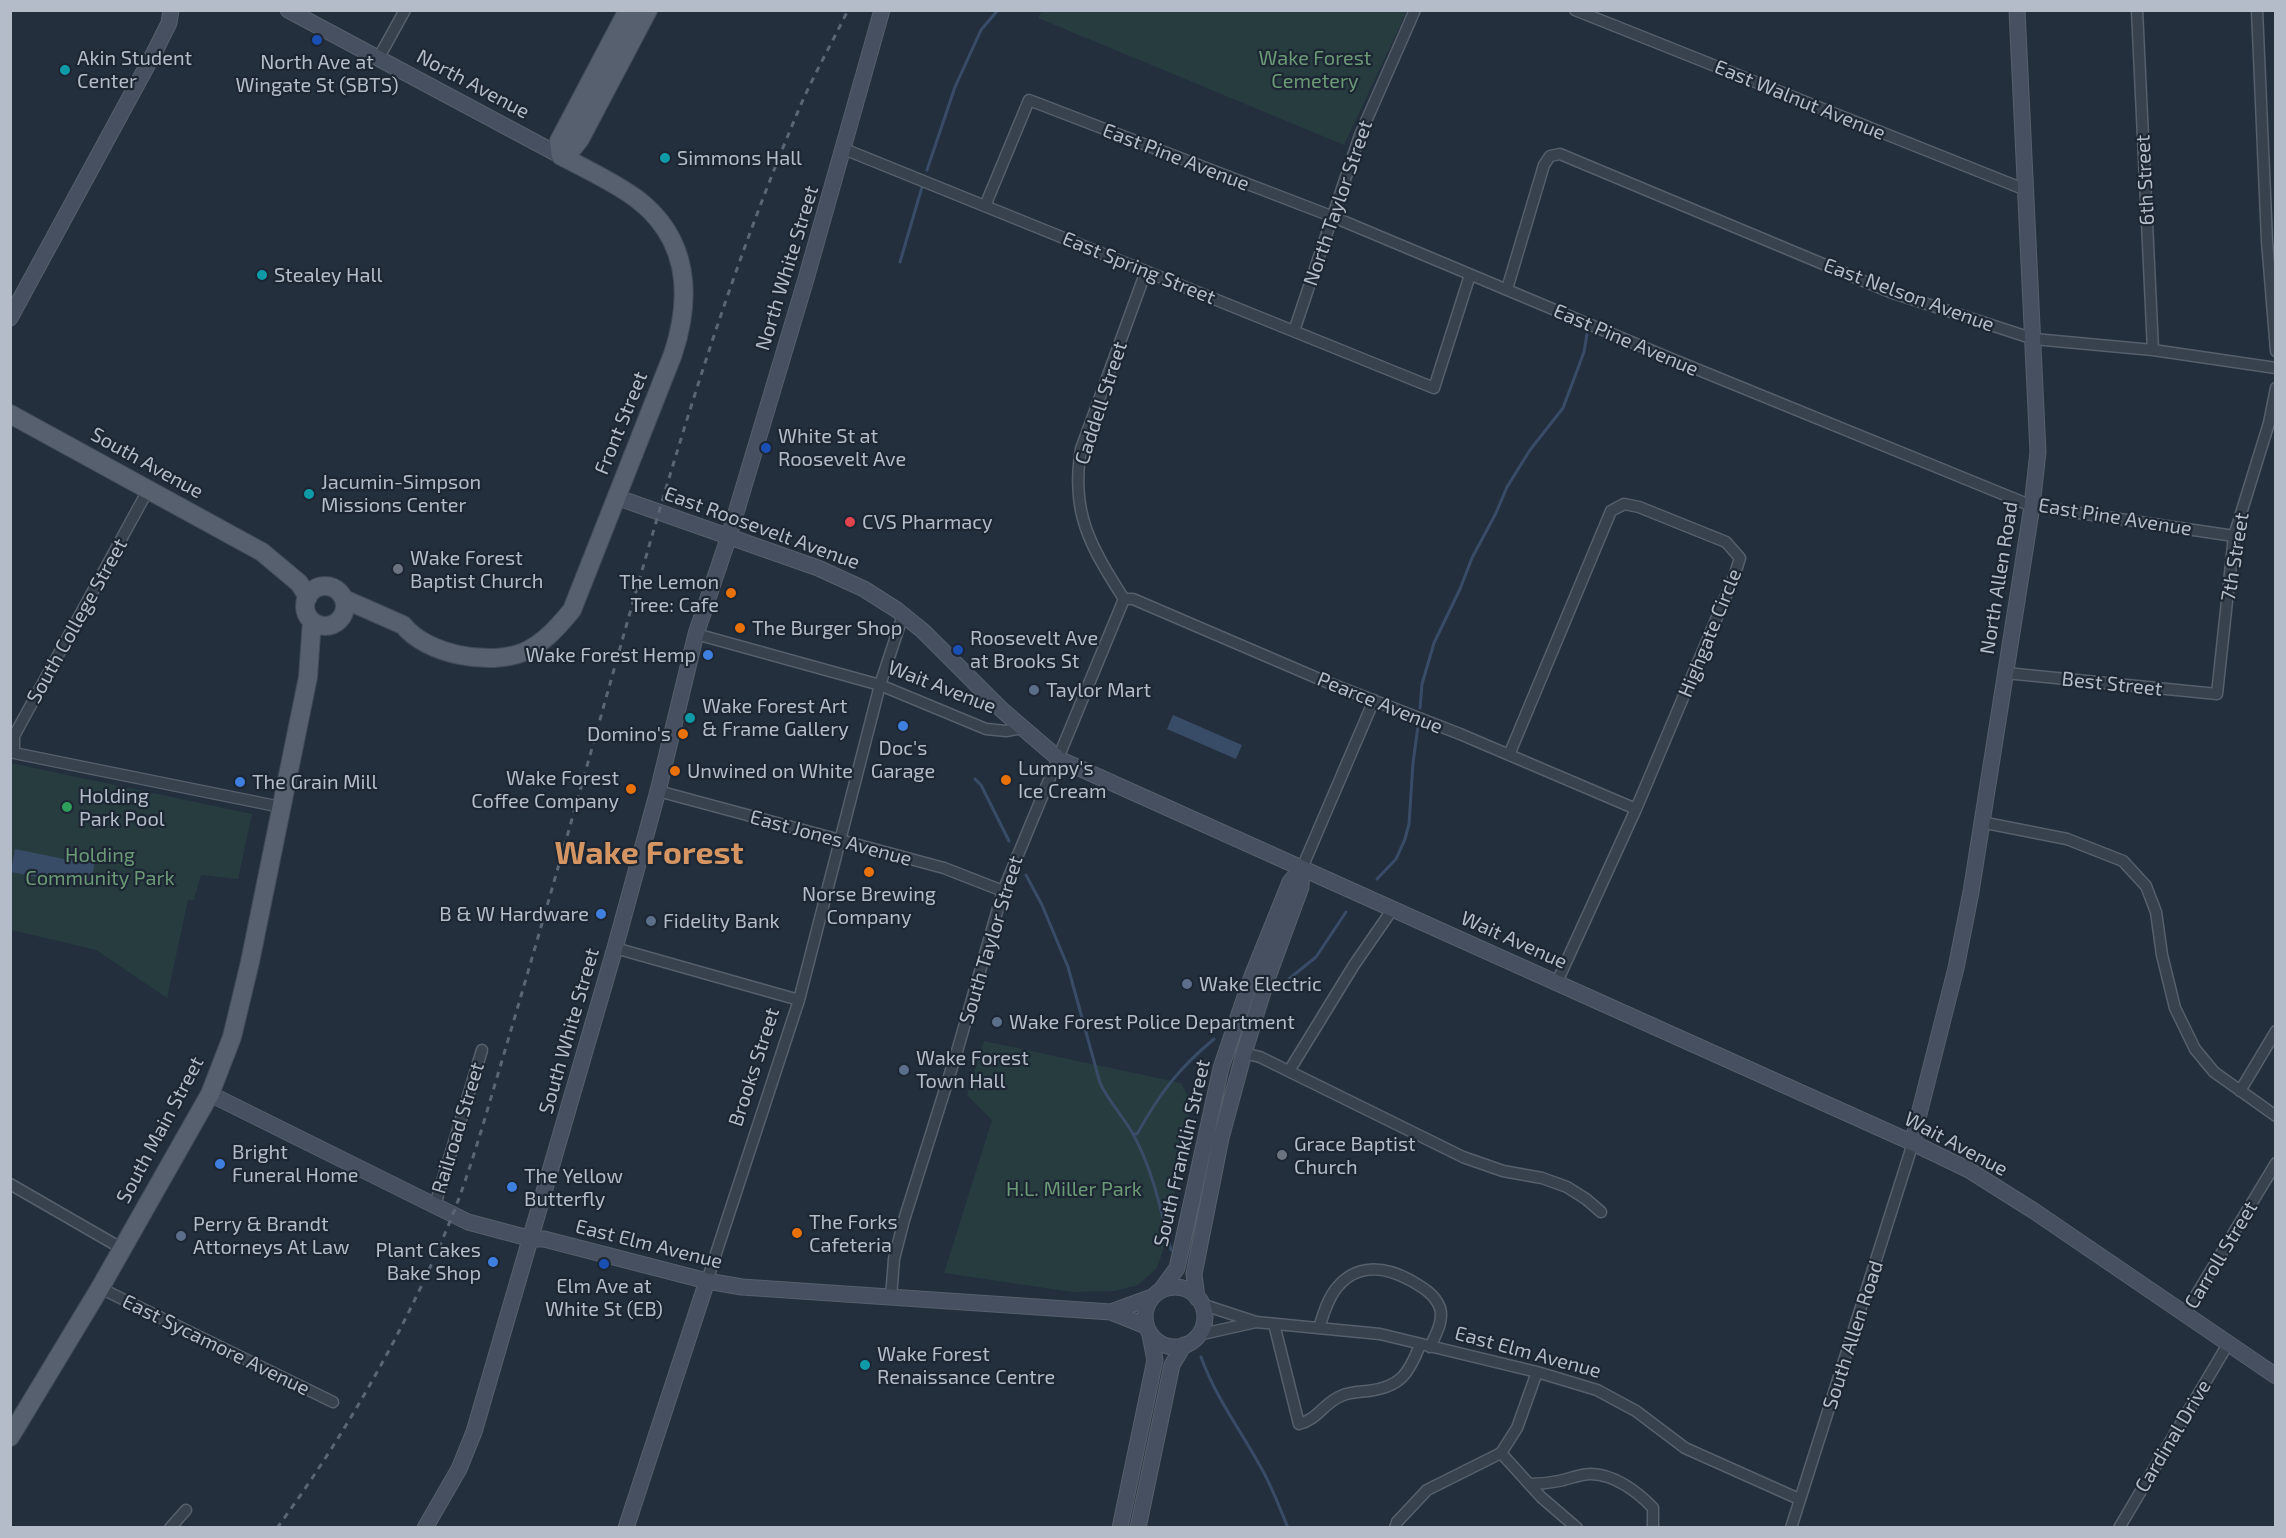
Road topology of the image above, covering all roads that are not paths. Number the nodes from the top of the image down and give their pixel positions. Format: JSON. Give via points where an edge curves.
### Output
{"nodes":[{"id":1,"x":184,"y":10,"type":"edge"},
{"id":2,"x":288,"y":10,"type":"edge"},
{"id":3,"x":405,"y":10,"type":"edge"},
{"id":4,"x":628,"y":10,"type":"edge"},
{"id":5,"x":648,"y":10,"type":"edge"},
{"id":6,"x":882,"y":10,"type":"edge"},
{"id":7,"x":1415,"y":10,"type":"edge"},
{"id":8,"x":1575,"y":10,"type":"edge"},
{"id":9,"x":2017,"y":10,"type":"edge"},
{"id":10,"x":2137,"y":10,"type":"edge"},
{"id":11,"x":2258,"y":10,"type":"edge"},
{"id":12,"x":170,"y":17,"type":"edge"},
{"id":13,"x":378,"y":59,"type":"junction"},
{"id":14,"x":844,"y":148,"type":"junction"},
{"id":15,"x":561,"y":156,"type":"junction"},
{"id":16,"x":2026,"y":190,"type":"junction"},
{"id":17,"x":636,"y":198,"type":"joint"},
{"id":18,"x":985,"y":206,"type":"junction"},
{"id":19,"x":1331,"y":216,"type":"junction"},
{"id":20,"x":2271,"y":241,"type":"edge"},
{"id":21,"x":1146,"y":271,"type":"junction"},
{"id":22,"x":1470,"y":275,"type":"junction"},
{"id":23,"x":1507,"y":289,"type":"junction"},
{"id":24,"x":10,"y":318,"type":"edge"},
{"id":25,"x":1294,"y":331,"type":"junction"},
{"id":26,"x":2034,"y":339,"type":"junction"},
{"id":27,"x":2153,"y":350,"type":"junction"},
{"id":28,"x":2276,"y":351,"type":"edge"},
{"id":29,"x":2276,"y":368,"type":"edge"},
{"id":30,"x":2276,"y":388,"type":"edge"},
{"id":31,"x":10,"y":414,"type":"edge"},
{"id":32,"x":148,"y":490,"type":"junction"},
{"id":33,"x":616,"y":497,"type":"junction"},
{"id":34,"x":2032,"y":506,"type":"junction"},
{"id":35,"x":729,"y":536,"type":"junction"},
{"id":36,"x":2234,"y":536,"type":"junction"},
{"id":37,"x":262,"y":552,"type":"junction"},
{"id":38,"x":323,"y":586,"type":"junction"},
{"id":39,"x":308,"y":597,"type":"junction"},
{"id":40,"x":1124,"y":599,"type":"junction"},
{"id":41,"x":332,"y":615,"type":"junction"},
{"id":42,"x":903,"y":615,"type":"junction"},
{"id":43,"x":696,"y":634,"type":"junction"},
{"id":44,"x":2006,"y":673,"type":"junction"},
{"id":45,"x":879,"y":685,"type":"junction"},
{"id":46,"x":2217,"y":694,"type":"joint"},
{"id":47,"x":1374,"y":700,"type":"junction"},
{"id":48,"x":1022,"y":728,"type":"junction"},
{"id":49,"x":1509,"y":755,"type":"junction"},
{"id":50,"x":1059,"y":759,"type":"junction"},
{"id":51,"x":658,"y":791,"type":"junction"},
{"id":52,"x":281,"y":807,"type":"junction"},
{"id":53,"x":1636,"y":809,"type":"junction"},
{"id":54,"x":1981,"y":822,"type":"junction"},
{"id":55,"x":840,"y":841,"type":"junction"},
{"id":56,"x":1302,"y":868,"type":"junction"},
{"id":57,"x":1003,"y":891,"type":"junction"},
{"id":58,"x":1392,"y":910,"type":"junction"},
{"id":59,"x":615,"y":948,"type":"junction"},
{"id":60,"x":1557,"y":982,"type":"junction"},
{"id":61,"x":799,"y":1000,"type":"junction"},
{"id":62,"x":2276,"y":1031,"type":"edge"},
{"id":63,"x":482,"y":1050,"type":"dead end"},
{"id":64,"x":1244,"y":1053,"type":"junction"},
{"id":65,"x":1289,"y":1071,"type":"junction"},
{"id":66,"x":2240,"y":1091,"type":"junction"},
{"id":67,"x":210,"y":1094,"type":"junction"},
{"id":68,"x":2276,"y":1116,"type":"edge"},
{"id":69,"x":1913,"y":1143,"type":"junction"},
{"id":70,"x":2276,"y":1163,"type":"edge"},
{"id":71,"x":10,"y":1184,"type":"edge"},
{"id":72,"x":435,"y":1205,"type":"junction"},
{"id":73,"x":1601,"y":1212,"type":"dead end"},
{"id":74,"x":532,"y":1239,"type":"junction"},
{"id":75,"x":121,"y":1248,"type":"junction"},
{"id":76,"x":707,"y":1281,"type":"junction"},
{"id":77,"x":100,"y":1288,"type":"junction"},
{"id":78,"x":1157,"y":1294,"type":"junction"},
{"id":79,"x":891,"y":1298,"type":"junction"},
{"id":80,"x":1199,"y":1301,"type":"junction"},
{"id":81,"x":1111,"y":1312,"type":"junction"},
{"id":82,"x":2184,"y":1315,"type":"junction"},
{"id":83,"x":1256,"y":1322,"type":"junction"},
{"id":84,"x":1274,"y":1324,"type":"junction"},
{"id":85,"x":1319,"y":1328,"type":"junction"},
{"id":86,"x":1148,"y":1330,"type":"junction"},
{"id":87,"x":1198,"y":1335,"type":"junction"},
{"id":88,"x":2228,"y":1344,"type":"junction"},
{"id":89,"x":1184,"y":1345,"type":"junction"},
{"id":90,"x":1425,"y":1346,"type":"junction"},
{"id":91,"x":1537,"y":1372,"type":"junction"},
{"id":92,"x":2276,"y":1376,"type":"edge"},
{"id":93,"x":333,"y":1402,"type":"dead end"},
{"id":94,"x":10,"y":1437,"type":"edge"},
{"id":95,"x":1501,"y":1453,"type":"junction"},
{"id":96,"x":1530,"y":1484,"type":"junction"},
{"id":97,"x":1799,"y":1499,"type":"junction"},
{"id":98,"x":186,"y":1510,"type":"dead end"},
{"id":99,"x":170,"y":1527,"type":"edge"},
{"id":100,"x":425,"y":1527,"type":"edge"},
{"id":101,"x":626,"y":1527,"type":"edge"},
{"id":102,"x":1120,"y":1527,"type":"edge"},
{"id":103,"x":1138,"y":1527,"type":"edge"},
{"id":104,"x":1395,"y":1527,"type":"edge"},
{"id":105,"x":1577,"y":1527,"type":"edge"},
{"id":106,"x":1653,"y":1527,"type":"edge"},
{"id":107,"x":1791,"y":1527,"type":"edge"},
{"id":108,"x":2119,"y":1527,"type":"edge"}],
"edges":[{"from":1,"to":12,"type":"street"},
{"from":2,"to":13,"type":"street","name":"North Avenue"},
{"from":3,"to":13,"type":"street"},
{"from":4,"to":15,"type":"main road","via":[[559,141]]},
{"from":5,"to":15,"type":"main road","via":[[580,139]]},
{"from":6,"to":14,"type":"street","name":"North White Street"},
{"from":7,"to":19,"type":"street","name":"North Taylor Street","via":[[1360,135]]},
{"from":8,"to":16,"type":"street","name":"East Walnut Avenue"},
{"from":9,"to":16,"type":"street","name":"North Allen Road"},
{"from":10,"to":27,"type":"street","name":"6th Street"},
{"from":11,"to":20,"type":"street"},
{"from":12,"to":24,"type":"street"},
{"from":13,"to":15,"type":"street","name":"North Avenue"},
{"from":14,"to":18,"type":"street","name":"East Spring Street"},
{"from":14,"to":35,"type":"street","name":"North White Street"},
{"from":15,"to":17,"type":"main road","name":"North Avenue"},
{"from":16,"to":26,"type":"street","name":"North Allen Road"},
{"from":17,"to":33,"type":"main road","name":"Front Street","via":[[658,219],[678,254],[685,306],[673,354]]},
{"from":18,"to":19,"type":"street","name":"East Pine Avenue","via":[[1030,100]]},
{"from":18,"to":21,"type":"street","name":"East Spring Street"},
{"from":19,"to":22,"type":"street","name":"East Pine Avenue"},
{"from":19,"to":25,"type":"street","name":"North Taylor Street"},
{"from":20,"to":28,"type":"street"},
{"from":21,"to":25,"type":"street","name":"East Spring Street"},
{"from":21,"to":40,"type":"street","name":"Caddell Street","via":[[1081,448],[1078,469],[1080,510],[1086,532]]},
{"from":22,"to":23,"type":"street","name":"East Pine Avenue"},
{"from":22,"to":25,"type":"street","name":"East Spring Street","via":[[1434,388]]},
{"from":23,"to":26,"type":"street","name":"East Nelson Avenue","via":[[1544,165],[1550,156],[1560,154],[1890,291]]},
{"from":23,"to":34,"type":"street","name":"East Pine Avenue"},
{"from":26,"to":27,"type":"street","name":"East Nelson Avenue"},
{"from":26,"to":34,"type":"street","name":"North Allen Road","via":[[2039,429]]},
{"from":27,"to":29,"type":"street","name":"East Nelson Avenue"},
{"from":30,"to":36,"type":"street","name":"7th Street","via":[[2270,423]]},
{"from":31,"to":32,"type":"main road","name":"South Avenue"},
{"from":32,"to":37,"type":"main road","name":"South Avenue"},
{"from":32,"to":52,"type":"street","name":"South College Street","via":[[14,736],[14,753]]},
{"from":33,"to":35,"type":"street","name":"East Roosevelt Avenue"},
{"from":33,"to":41,"type":"main road","name":"Front Street","via":[[572,610],[552,635],[525,651],[485,659],[465,656],[380,622]]},
{"from":34,"to":36,"type":"street","name":"East Pine Avenue"},
{"from":34,"to":44,"type":"street","name":"North Allen Road"},
{"from":35,"to":42,"type":"street","name":"East Roosevelt Avenue","via":[[840,577]]},
{"from":35,"to":43,"type":"street","name":"South White Street"},
{"from":36,"to":46,"type":"street","name":"7th Street"},
{"from":37,"to":38,"type":"main road","name":"South Avenue","via":[[281,557]]},
{"from":37,"to":39,"type":"main road","name":"South Avenue","via":[[299,583]]},
{"from":38,"to":39,"type":"main road"},
{"from":38,"to":41,"type":"main road","name":"South Avenue","via":[[335,589]]},
{"from":39,"to":41,"type":"main road","via":[[306,611]]},
{"from":40,"to":47,"type":"street","name":"Pearce Avenue","via":[[1133,599]]},
{"from":40,"to":50,"type":"street"},
{"from":41,"to":52,"type":"main road","name":"South Main Street","via":[[308,677]]},
{"from":42,"to":45,"type":"street","name":"Brooks Street"},
{"from":42,"to":48,"type":"street","name":"East Roosevelt Avenue"},
{"from":43,"to":45,"type":"street","name":"Wait Avenue"},
{"from":43,"to":51,"type":"street","name":"South White Street"},
{"from":44,"to":46,"type":"street","name":"Best Street"},
{"from":44,"to":54,"type":"street","name":"North Allen Road"},
{"from":45,"to":48,"type":"street","name":"Wait Avenue","via":[[986,729]]},
{"from":45,"to":55,"type":"street","name":"Brooks Street"},
{"from":47,"to":49,"type":"street","name":"Pearce Avenue"},
{"from":47,"to":56,"type":"street"},
{"from":48,"to":50,"type":"street","name":"Wait Avenue"},
{"from":49,"to":53,"type":"street","name":"Pearce Avenue"},
{"from":49,"to":53,"type":"street","name":"Highgate Circle","via":[[1611,511],[1624,504],[1639,507],[1726,542],[1740,558],[1734,577]]},
{"from":50,"to":56,"type":"street","name":"Wait Avenue"},
{"from":50,"to":57,"type":"street","name":"South Taylor Street"},
{"from":51,"to":55,"type":"street","name":"East Jones Avenue"},
{"from":51,"to":59,"type":"street","name":"South White Street"},
{"from":52,"to":67,"type":"main road","name":"South Main Street","via":[[232,1037]]},
{"from":53,"to":60,"type":"street","name":"Highgate Circle"},
{"from":54,"to":66,"type":"street","via":[[2067,839],[2123,861],[2146,886],[2156,912],[2175,1008],[2195,1049],[2214,1072]]},
{"from":54,"to":69,"type":"street","name":"North Allen Road","via":[[1956,968]]},
{"from":55,"to":57,"type":"street","name":"East Jones Avenue","via":[[944,868]]},
{"from":55,"to":61,"type":"street","name":"Brooks Street"},
{"from":56,"to":58,"type":"street","name":"Wait Avenue"},
{"from":56,"to":64,"type":"street","name":"South Franklin Street","via":[[1301,887]]},
{"from":56,"to":78,"type":"street","name":"South Franklin Street","via":[[1290,882],[1228,1045],[1177,1268]]},
{"from":57,"to":79,"type":"street","name":"South Taylor Street","via":[[904,1220],[894,1259]]},
{"from":58,"to":60,"type":"street","name":"Wait Avenue"},
{"from":58,"to":65,"type":"street"},
{"from":59,"to":61,"type":"street"},
{"from":59,"to":74,"type":"street","name":"South White Street"},
{"from":60,"to":69,"type":"street","name":"Wait Avenue"},
{"from":61,"to":76,"type":"street","name":"Brooks Street"},
{"from":62,"to":66,"type":"street"},
{"from":63,"to":72,"type":"street","name":"Railroad Street"},
{"from":64,"to":65,"type":"street"},
{"from":64,"to":80,"type":"street","name":"South Franklin Street","via":[[1221,1138],[1194,1274]]},
{"from":65,"to":73,"type":"street","via":[[1463,1156],[1567,1187]]},
{"from":66,"to":68,"type":"street"},
{"from":67,"to":72,"type":"street","name":"East Elm Avenue"},
{"from":67,"to":75,"type":"main road","name":"South Main Street"},
{"from":69,"to":82,"type":"street","name":"Wait Avenue","via":[[1969,1170],[2034,1211]]},
{"from":69,"to":97,"type":"street","name":"South Allen Road"},
{"from":70,"to":82,"type":"street","name":"Carroll Street"},
{"from":71,"to":75,"type":"street"},
{"from":72,"to":74,"type":"street","name":"East Elm Avenue","via":[[468,1222]]},
{"from":74,"to":76,"type":"street","name":"East Elm Avenue"},
{"from":74,"to":100,"type":"street","name":"South White Street","via":[[468,1450]]},
{"from":75,"to":77,"type":"main road","name":"South Main Street"},
{"from":76,"to":79,"type":"street","name":"East Elm Avenue"},
{"from":76,"to":101,"type":"street","name":"Brooks Street"},
{"from":77,"to":93,"type":"street","name":"East Sycamore Avenue"},
{"from":77,"to":94,"type":"main road","name":"South Main Street"},
{"from":78,"to":80,"type":"street","via":[[1171,1287],[1182,1288]]},
{"from":78,"to":81,"type":"street","name":"East Elm Avenue"},
{"from":78,"to":86,"type":"street","via":[[1146,1305]]},
{"from":79,"to":81,"type":"street","name":"East Elm Avenue"},
{"from":80,"to":83,"type":"street","name":"East Elm Avenue"},
{"from":80,"to":87,"type":"street","via":[[1205,1320]]},
{"from":81,"to":86,"type":"street","name":"East Elm Avenue"},
{"from":82,"to":88,"type":"street","name":"Wait Avenue"},
{"from":83,"to":84,"type":"street","name":"East Elm Avenue"},
{"from":83,"to":87,"type":"street","name":"East Elm Avenue"},
{"from":84,"to":85,"type":"street","name":"East Elm Avenue"},
{"from":84,"to":90,"type":"street","via":[[1299,1424],[1342,1395],[1391,1386],[1402,1379]]},
{"from":85,"to":90,"type":"street","name":"East Elm Avenue","via":[[1380,1334]]},
{"from":85,"to":90,"type":"street","via":[[1335,1289],[1363,1270],[1379,1268],[1406,1278],[1434,1296],[1441,1309],[1440,1323]]},
{"from":86,"to":89,"type":"street","via":[[1167,1346]]},
{"from":86,"to":102,"type":"street","via":[[1155,1360]]},
{"from":87,"to":89,"type":"street"},
{"from":88,"to":92,"type":"street","name":"Wait Avenue"},
{"from":88,"to":108,"type":"street","name":"Cardinal Drive"},
{"from":89,"to":103,"type":"street","via":[[1172,1365]]},
{"from":90,"to":91,"type":"street","name":"East Elm Avenue"},
{"from":91,"to":95,"type":"street","via":[[1517,1428]]},
{"from":91,"to":97,"type":"street","name":"East Elm Avenue","via":[[1597,1390],[1636,1411],[1685,1448]]},
{"from":95,"to":96,"type":"street"},
{"from":95,"to":104,"type":"street","via":[[1427,1490]]},
{"from":96,"to":105,"type":"street"},
{"from":96,"to":106,"type":"street","via":[[1603,1475],[1644,1498],[1653,1508]]},
{"from":97,"to":107,"type":"street","name":"South Allen Road"},
{"from":98,"to":99,"type":"street"}]}
